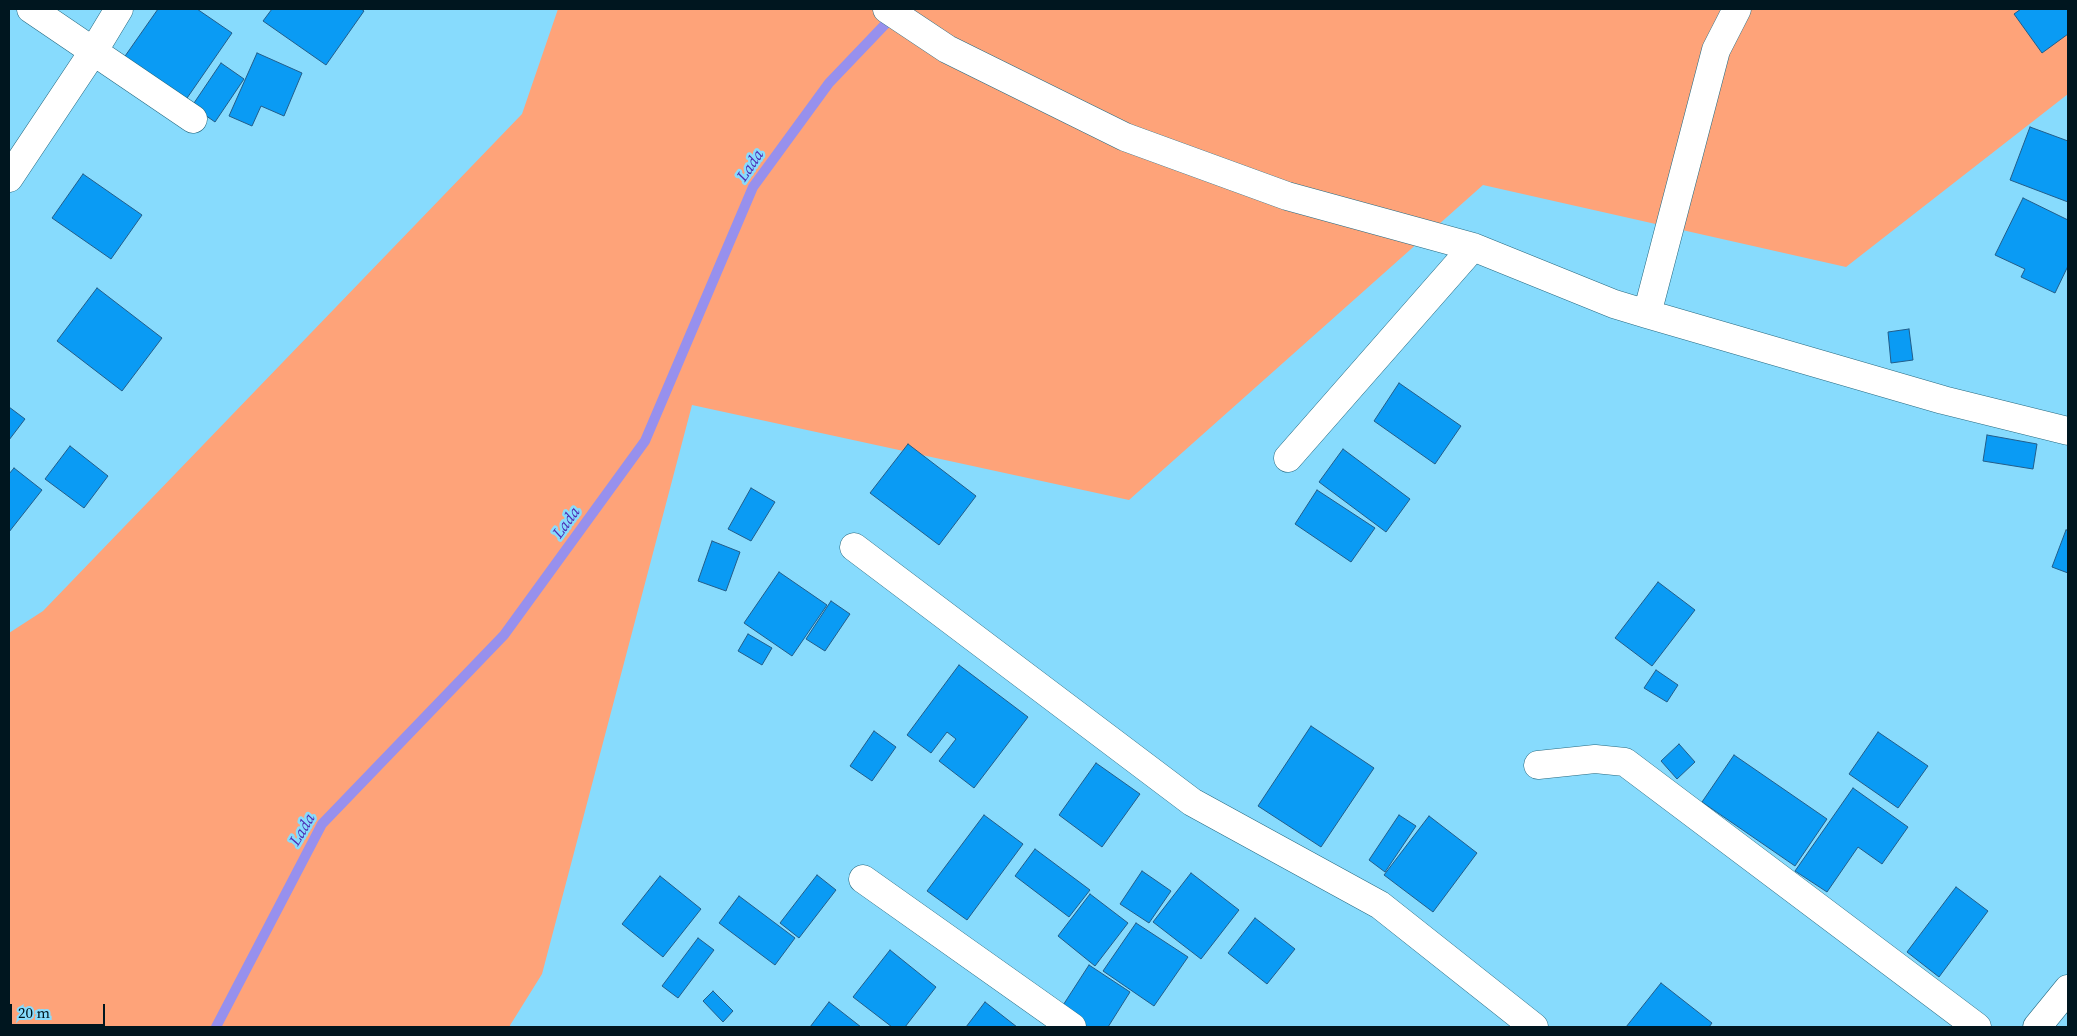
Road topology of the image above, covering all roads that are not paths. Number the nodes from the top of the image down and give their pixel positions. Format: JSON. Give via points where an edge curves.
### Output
{"nodes":[{"id":1,"x":32,"y":9,"type":"edge"},
{"id":2,"x":118,"y":9,"type":"edge"},
{"id":3,"x":886,"y":9,"type":"edge"},
{"id":4,"x":1737,"y":9,"type":"edge"},
{"id":5,"x":93,"y":52,"type":"junction"},
{"id":6,"x":193,"y":119,"type":"dead end"},
{"id":7,"x":9,"y":178,"type":"edge"},
{"id":8,"x":1474,"y":247,"type":"junction"},
{"id":9,"x":1646,"y":314,"type":"junction"},
{"id":10,"x":2068,"y":431,"type":"edge"},
{"id":11,"x":1288,"y":458,"type":"dead end"},
{"id":12,"x":854,"y":547,"type":"dead end"},
{"id":13,"x":1538,"y":765,"type":"dead end"},
{"id":14,"x":863,"y":879,"type":"dead end"},
{"id":15,"x":2068,"y":989,"type":"edge"},
{"id":16,"x":1072,"y":1027,"type":"edge"},
{"id":17,"x":1534,"y":1027,"type":"edge"},
{"id":18,"x":1977,"y":1027,"type":"edge"},
{"id":19,"x":2037,"y":1027,"type":"edge"}],
"edges":[{"from":1,"to":5,"type":"street"},
{"from":2,"to":5,"type":"street"},
{"from":3,"to":8,"type":"street","via":[[947,50],[1125,137],[1287,196]]},
{"from":4,"to":9,"type":"street","via":[[1716,50]]},
{"from":5,"to":6,"type":"street"},
{"from":5,"to":7,"type":"street"},
{"from":8,"to":9,"type":"street"},
{"from":8,"to":11,"type":"street"},
{"from":9,"to":10,"type":"street","via":[[1943,400]]},
{"from":12,"to":17,"type":"street","via":[[1192,802],[1380,905]]},
{"from":13,"to":18,"type":"street","via":[[1596,759],[1625,762]]},
{"from":14,"to":16,"type":"street"},
{"from":15,"to":19,"type":"street"}]}
